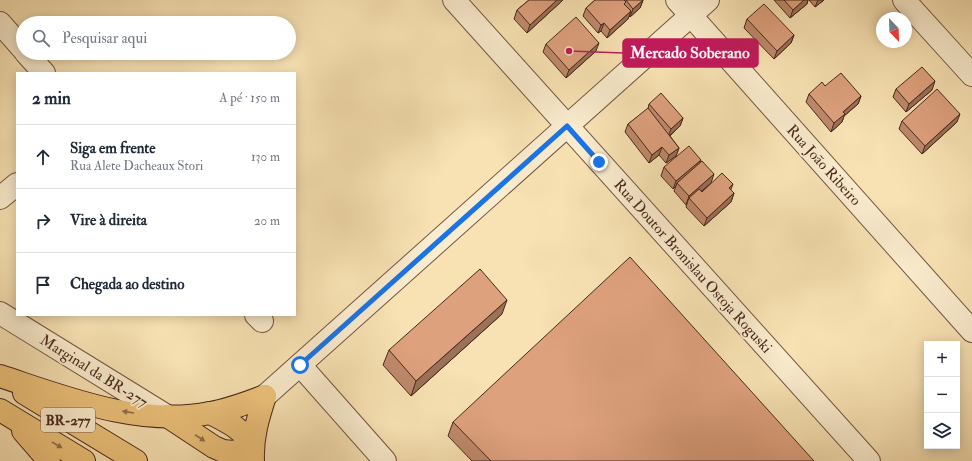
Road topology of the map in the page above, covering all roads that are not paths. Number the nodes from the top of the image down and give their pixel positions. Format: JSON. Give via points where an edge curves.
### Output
{"nodes":[{"id":1,"x":454,"y":0,"type":"edge"},
{"id":2,"x":708,"y":0,"type":"edge"},
{"id":3,"x":904,"y":0,"type":"edge"},
{"id":4,"x":684,"y":8,"type":"edge"},
{"id":5,"x":0,"y":23,"type":"edge"},
{"id":6,"x":16,"y":42,"type":"edge"},
{"id":7,"x":32,"y":60,"type":"edge"},
{"id":8,"x":43,"y":72,"type":"edge"},
{"id":9,"x":972,"y":75,"type":"edge"},
{"id":10,"x":567,"y":126,"type":"junction"},
{"id":11,"x":16,"y":185,"type":"edge"},
{"id":12,"x":0,"y":198,"type":"edge"},
{"id":13,"x":0,"y":313,"type":"edge"},
{"id":14,"x":972,"y":331,"type":"edge"},
{"id":15,"x":300,"y":365,"type":"junction"},
{"id":16,"x":0,"y":377,"type":"edge"},
{"id":17,"x":265,"y":396,"type":"junction"},
{"id":18,"x":5,"y":413,"type":"edge"},
{"id":19,"x":210,"y":413,"type":"junction"},
{"id":20,"x":167,"y":416,"type":"junction"},
{"id":21,"x":253,"y":453,"type":"edge"},
{"id":22,"x":49,"y":461,"type":"edge"},
{"id":23,"x":84,"y":461,"type":"edge"},
{"id":24,"x":136,"y":461,"type":"edge"},
{"id":25,"x":385,"y":461,"type":"edge"},
{"id":26,"x":869,"y":461,"type":"edge"}],
"edges":[{"from":1,"to":10,"type":"street","name":"Rua Doutor Bronislau Ostoja Roguski"},
{"from":2,"to":4,"type":"street"},
{"from":3,"to":9,"type":"street"},
{"from":4,"to":10,"type":"street"},
{"from":4,"to":14,"type":"street","name":"Rua João Ribeiro"},
{"from":5,"to":6,"type":"street"},
{"from":7,"to":8,"type":"street"},
{"from":10,"to":15,"type":"street"},
{"from":10,"to":26,"type":"street","name":"Rua Doutor Bronislau Ostoja Roguski"},
{"from":11,"to":12,"type":"street"},
{"from":13,"to":20,"type":"street","name":"Marginal da BR-277"},
{"from":15,"to":17,"type":"street"},
{"from":15,"to":25,"type":"street"},
{"from":20,"to":16,"type":"highway","one_way":true,"via":[[108,409]]},
{"from":16,"to":24,"type":"highway","number":"BR-277"},
{"from":17,"to":19,"type":"highway"},
{"from":17,"to":21,"type":"highway","via":[[255,428]]},
{"from":18,"to":22,"type":"highway"},
{"from":18,"to":23,"type":"highway","number":"BR-277","one_way":true},
{"from":19,"to":20,"type":"highway"},
{"from":19,"to":21,"type":"highway","via":[[247,436]]},
{"from":20,"to":21,"type":"highway","one_way":true,"via":[[223,451],[242,450]]}]}
